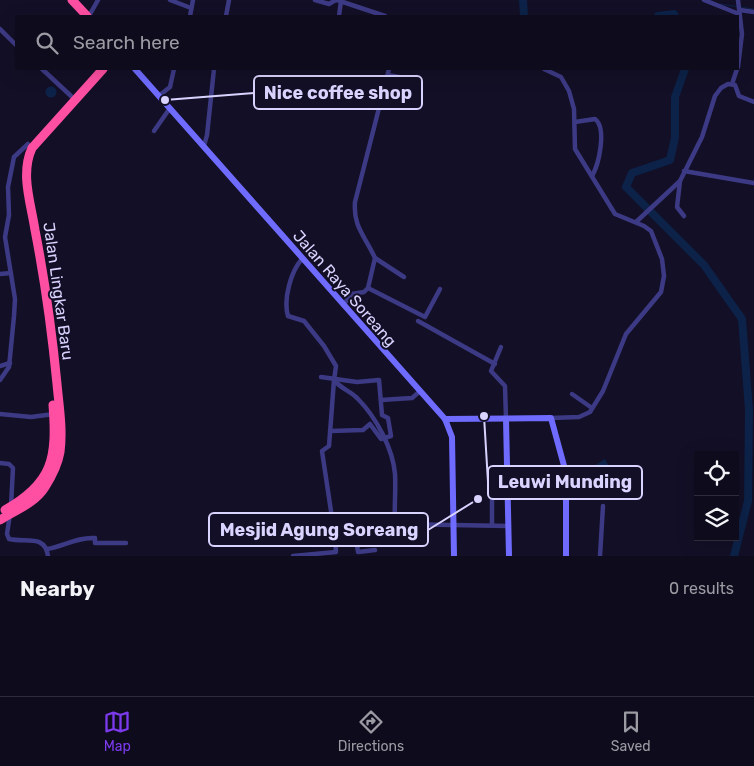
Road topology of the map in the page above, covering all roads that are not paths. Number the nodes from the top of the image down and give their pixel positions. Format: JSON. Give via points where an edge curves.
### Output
{"nodes":[{"id":1,"x":72,"y":0,"type":"edge"},
{"id":2,"x":98,"y":0,"type":"edge"},
{"id":3,"x":170,"y":0,"type":"edge"},
{"id":4,"x":193,"y":0,"type":"edge"},
{"id":5,"x":229,"y":0,"type":"edge"},
{"id":6,"x":314,"y":0,"type":"edge"},
{"id":7,"x":338,"y":0,"type":"edge"},
{"id":8,"x":704,"y":0,"type":"edge"},
{"id":9,"x":191,"y":8,"type":"junction"},
{"id":10,"x":739,"y":8,"type":"edge"},
{"id":11,"x":754,"y":12,"type":"edge"},
{"id":12,"x":87,"y":15,"type":"edge"},
{"id":13,"x":89,"y":15,"type":"edge"},
{"id":14,"x":190,"y":15,"type":"edge"},
{"id":15,"x":226,"y":15,"type":"edge"},
{"id":16,"x":339,"y":15,"type":"edge"},
{"id":17,"x":382,"y":15,"type":"edge"},
{"id":18,"x":0,"y":29,"type":"edge"},
{"id":19,"x":15,"y":44,"type":"edge"},
{"id":20,"x":739,"y":54,"type":"edge"},
{"id":21,"x":43,"y":70,"type":"edge"},
{"id":22,"x":93,"y":70,"type":"edge"},
{"id":23,"x":102,"y":70,"type":"edge"},
{"id":24,"x":136,"y":70,"type":"edge"},
{"id":25,"x":174,"y":70,"type":"edge"},
{"id":26,"x":214,"y":70,"type":"edge"},
{"id":27,"x":389,"y":70,"type":"edge"},
{"id":28,"x":546,"y":70,"type":"edge"},
{"id":29,"x":736,"y":70,"type":"edge"},
{"id":30,"x":388,"y":75,"type":"junction"},
{"id":31,"x":415,"y":80,"type":"dead end"},
{"id":32,"x":732,"y":84,"type":"junction"},
{"id":33,"x":160,"y":95,"type":"junction"},
{"id":34,"x":71,"y":96,"type":"junction"},
{"id":35,"x":754,"y":102,"type":"edge"},
{"id":36,"x":170,"y":108,"type":"junction"},
{"id":37,"x":576,"y":122,"type":"junction"},
{"id":38,"x":154,"y":131,"type":"dead end"},
{"id":39,"x":28,"y":144,"type":"junction"},
{"id":40,"x":204,"y":146,"type":"junction"},
{"id":41,"x":684,"y":171,"type":"junction"},
{"id":42,"x":592,"y":176,"type":"junction"},
{"id":43,"x":680,"y":181,"type":"junction"},
{"id":44,"x":754,"y":183,"type":"edge"},
{"id":45,"x":684,"y":216,"type":"dead end"},
{"id":46,"x":636,"y":222,"type":"junction"},
{"id":47,"x":375,"y":258,"type":"junction"},
{"id":48,"x":302,"y":259,"type":"junction"},
{"id":49,"x":11,"y":273,"type":"junction"},
{"id":50,"x":0,"y":274,"type":"edge"},
{"id":51,"x":404,"y":277,"type":"dead end"},
{"id":52,"x":368,"y":288,"type":"junction"},
{"id":53,"x":440,"y":289,"type":"dead end"},
{"id":54,"x":343,"y":306,"type":"junction"},
{"id":55,"x":418,"y":321,"type":"dead end"},
{"id":56,"x":501,"y":347,"type":"dead end"},
{"id":57,"x":10,"y":363,"type":"junction"},
{"id":58,"x":495,"y":364,"type":"junction"},
{"id":59,"x":0,"y":366,"type":"edge"},
{"id":60,"x":321,"y":378,"type":"dead end"},
{"id":61,"x":0,"y":380,"type":"edge"},
{"id":62,"x":336,"y":380,"type":"junction"},
{"id":63,"x":420,"y":392,"type":"junction"},
{"id":64,"x":572,"y":394,"type":"dead end"},
{"id":65,"x":381,"y":400,"type":"junction"},
{"id":66,"x":592,"y":408,"type":"junction"},
{"id":67,"x":0,"y":414,"type":"edge"},
{"id":68,"x":54,"y":414,"type":"junction"},
{"id":69,"x":551,"y":418,"type":"junction"},
{"id":70,"x":445,"y":419,"type":"junction"},
{"id":71,"x":506,"y":419,"type":"junction"},
{"id":72,"x":330,"y":431,"type":"junction"},
{"id":73,"x":384,"y":438,"type":"junction"},
{"id":74,"x":0,"y":463,"type":"edge"},
{"id":75,"x":492,"y":498,"type":"dead end"},
{"id":76,"x":603,"y":506,"type":"dead end"},
{"id":77,"x":7,"y":511,"type":"edge"},
{"id":78,"x":0,"y":520,"type":"edge"},
{"id":79,"x":396,"y":524,"type":"junction"},
{"id":80,"x":453,"y":524,"type":"junction"},
{"id":81,"x":492,"y":525,"type":"junction"},
{"id":82,"x":508,"y":526,"type":"junction"},
{"id":83,"x":374,"y":536,"type":"dead end"},
{"id":84,"x":335,"y":538,"type":"junction"},
{"id":85,"x":126,"y":543,"type":"dead end"},
{"id":86,"x":47,"y":549,"type":"junction"},
{"id":87,"x":375,"y":550,"type":"dead end"},
{"id":88,"x":330,"y":554,"type":"edge"},
{"id":89,"x":48,"y":556,"type":"edge"},
{"id":90,"x":292,"y":556,"type":"edge"},
{"id":91,"x":454,"y":556,"type":"edge"},
{"id":92,"x":509,"y":556,"type":"edge"},
{"id":93,"x":566,"y":556,"type":"edge"},
{"id":94,"x":600,"y":556,"type":"edge"}],
"edges":[{"from":1,"to":12,"type":"highway"},
{"from":2,"to":13,"type":"street"},
{"from":3,"to":9,"type":"street"},
{"from":4,"to":9,"type":"street"},
{"from":5,"to":15,"type":"street"},
{"from":6,"to":7,"type":"street","via":[[329,4]]},
{"from":7,"to":16,"type":"street"},
{"from":7,"to":17,"type":"street"},
{"from":8,"to":10,"type":"street"},
{"from":9,"to":14,"type":"street"},
{"from":10,"to":11,"type":"street"},
{"from":10,"to":20,"type":"street","via":[[742,34]]},
{"from":18,"to":19,"type":"street"},
{"from":21,"to":34,"type":"street"},
{"from":22,"to":34,"type":"highway","name":"Jalan Lingkar Baru"},
{"from":23,"to":77,"type":"highway","name":"Jalan Lingkar Baru","via":[[32,148],[28,158],[26,175],[45,282],[61,430],[57,463],[45,488],[33,500]]},
{"from":24,"to":33,"type":"main road","name":"Jalan Raya Soreang"},
{"from":25,"to":33,"type":"street","via":[[170,86]]},
{"from":26,"to":40,"type":"street"},
{"from":27,"to":30,"type":"street"},
{"from":28,"to":37,"type":"street","via":[[561,78],[569,91]]},
{"from":29,"to":32,"type":"street"},
{"from":30,"to":31,"type":"street"},
{"from":30,"to":47,"type":"street","via":[[354,216]]},
{"from":32,"to":35,"type":"street","via":[[739,96]]},
{"from":32,"to":41,"type":"street","via":[[721,88],[715,96],[702,136]]},
{"from":33,"to":36,"type":"main road","name":"Jalan Raya Soreang"},
{"from":34,"to":39,"type":"highway","name":"Jalan Lingkar Baru"},
{"from":36,"to":38,"type":"street"},
{"from":36,"to":40,"type":"main road","name":"Jalan Raya Soreang"},
{"from":37,"to":42,"type":"street","via":[[574,147]]},
{"from":37,"to":42,"type":"street","via":[[595,119],[599,123],[601,152]]},
{"from":39,"to":49,"type":"street","via":[[14,158],[8,187],[9,215],[5,237]]},
{"from":39,"to":68,"type":"highway","name":"Jalan Lingkar Baru","via":[[20,172],[39,283]]},
{"from":40,"to":48,"type":"main road","name":"Jalan Raya Soreang"},
{"from":41,"to":43,"type":"street"},
{"from":41,"to":44,"type":"street"},
{"from":42,"to":46,"type":"street","via":[[615,214]]},
{"from":43,"to":45,"type":"street","via":[[677,207]]},
{"from":43,"to":46,"type":"street"},
{"from":46,"to":66,"type":"street","via":[[654,237],[662,259],[662,289],[626,334],[603,391]]},
{"from":47,"to":51,"type":"street"},
{"from":47,"to":52,"type":"street"},
{"from":48,"to":54,"type":"main road","name":"Jalan Raya Soreang"},
{"from":48,"to":62,"type":"street","via":[[294,267],[287,313],[304,321],[320,340],[336,366]]},
{"from":49,"to":50,"type":"street"},
{"from":49,"to":57,"type":"street","via":[[15,299]]},
{"from":52,"to":53,"type":"street","via":[[425,317]]},
{"from":52,"to":54,"type":"street","via":[[352,294]]},
{"from":54,"to":63,"type":"main road","name":"Jalan Raya Soreang"},
{"from":55,"to":58,"type":"street"},
{"from":56,"to":58,"type":"street"},
{"from":57,"to":59,"type":"street"},
{"from":57,"to":61,"type":"street"},
{"from":58,"to":71,"type":"street","via":[[491,371],[505,386]]},
{"from":60,"to":62,"type":"street"},
{"from":62,"to":65,"type":"street","via":[[378,379]]},
{"from":62,"to":72,"type":"street"},
{"from":62,"to":73,"type":"street","via":[[343,390],[358,398]]},
{"from":63,"to":65,"type":"street","via":[[412,398]]},
{"from":63,"to":70,"type":"main road","name":"Jalan Raya Soreang"},
{"from":64,"to":66,"type":"street"},
{"from":65,"to":73,"type":"street","via":[[382,416],[388,418],[391,435]]},
{"from":66,"to":69,"type":"street","via":[[580,417]]},
{"from":67,"to":68,"type":"street","via":[[31,417]]},
{"from":68,"to":77,"type":"highway","name":"Jalan Lingkar Baru","via":[[54,451],[46,474],[33,492]]},
{"from":69,"to":71,"type":"main road"},
{"from":69,"to":93,"type":"main road","via":[[566,473]]},
{"from":70,"to":71,"type":"main road"},
{"from":70,"to":80,"type":"main road","name":"Jalan Raya Soreang","via":[[452,437]]},
{"from":71,"to":82,"type":"main road"},
{"from":72,"to":73,"type":"street","via":[[363,430],[370,424]]},
{"from":72,"to":84,"type":"street","via":[[329,446],[322,451]]},
{"from":73,"to":79,"type":"street","via":[[394,471]]},
{"from":74,"to":77,"type":"street","via":[[13,468]]},
{"from":75,"to":81,"type":"street"},
{"from":76,"to":94,"type":"street"},
{"from":77,"to":78,"type":"highway","name":"Jalan Lingkar Baru"},
{"from":77,"to":86,"type":"street","via":[[9,539],[40,542]]},
{"from":79,"to":80,"type":"street"},
{"from":79,"to":83,"type":"street","via":[[377,528]]},
{"from":80,"to":81,"type":"street"},
{"from":80,"to":91,"type":"main road","name":"Jalan Raya Soreang"},
{"from":81,"to":82,"type":"street"},
{"from":82,"to":92,"type":"main road"},
{"from":84,"to":87,"type":"street","via":[[356,538],[358,552]]},
{"from":84,"to":88,"type":"street","via":[[337,552]]},
{"from":85,"to":86,"type":"street","via":[[95,543],[94,538],[80,537]]},
{"from":86,"to":89,"type":"street"},
{"from":88,"to":90,"type":"street"}]}
